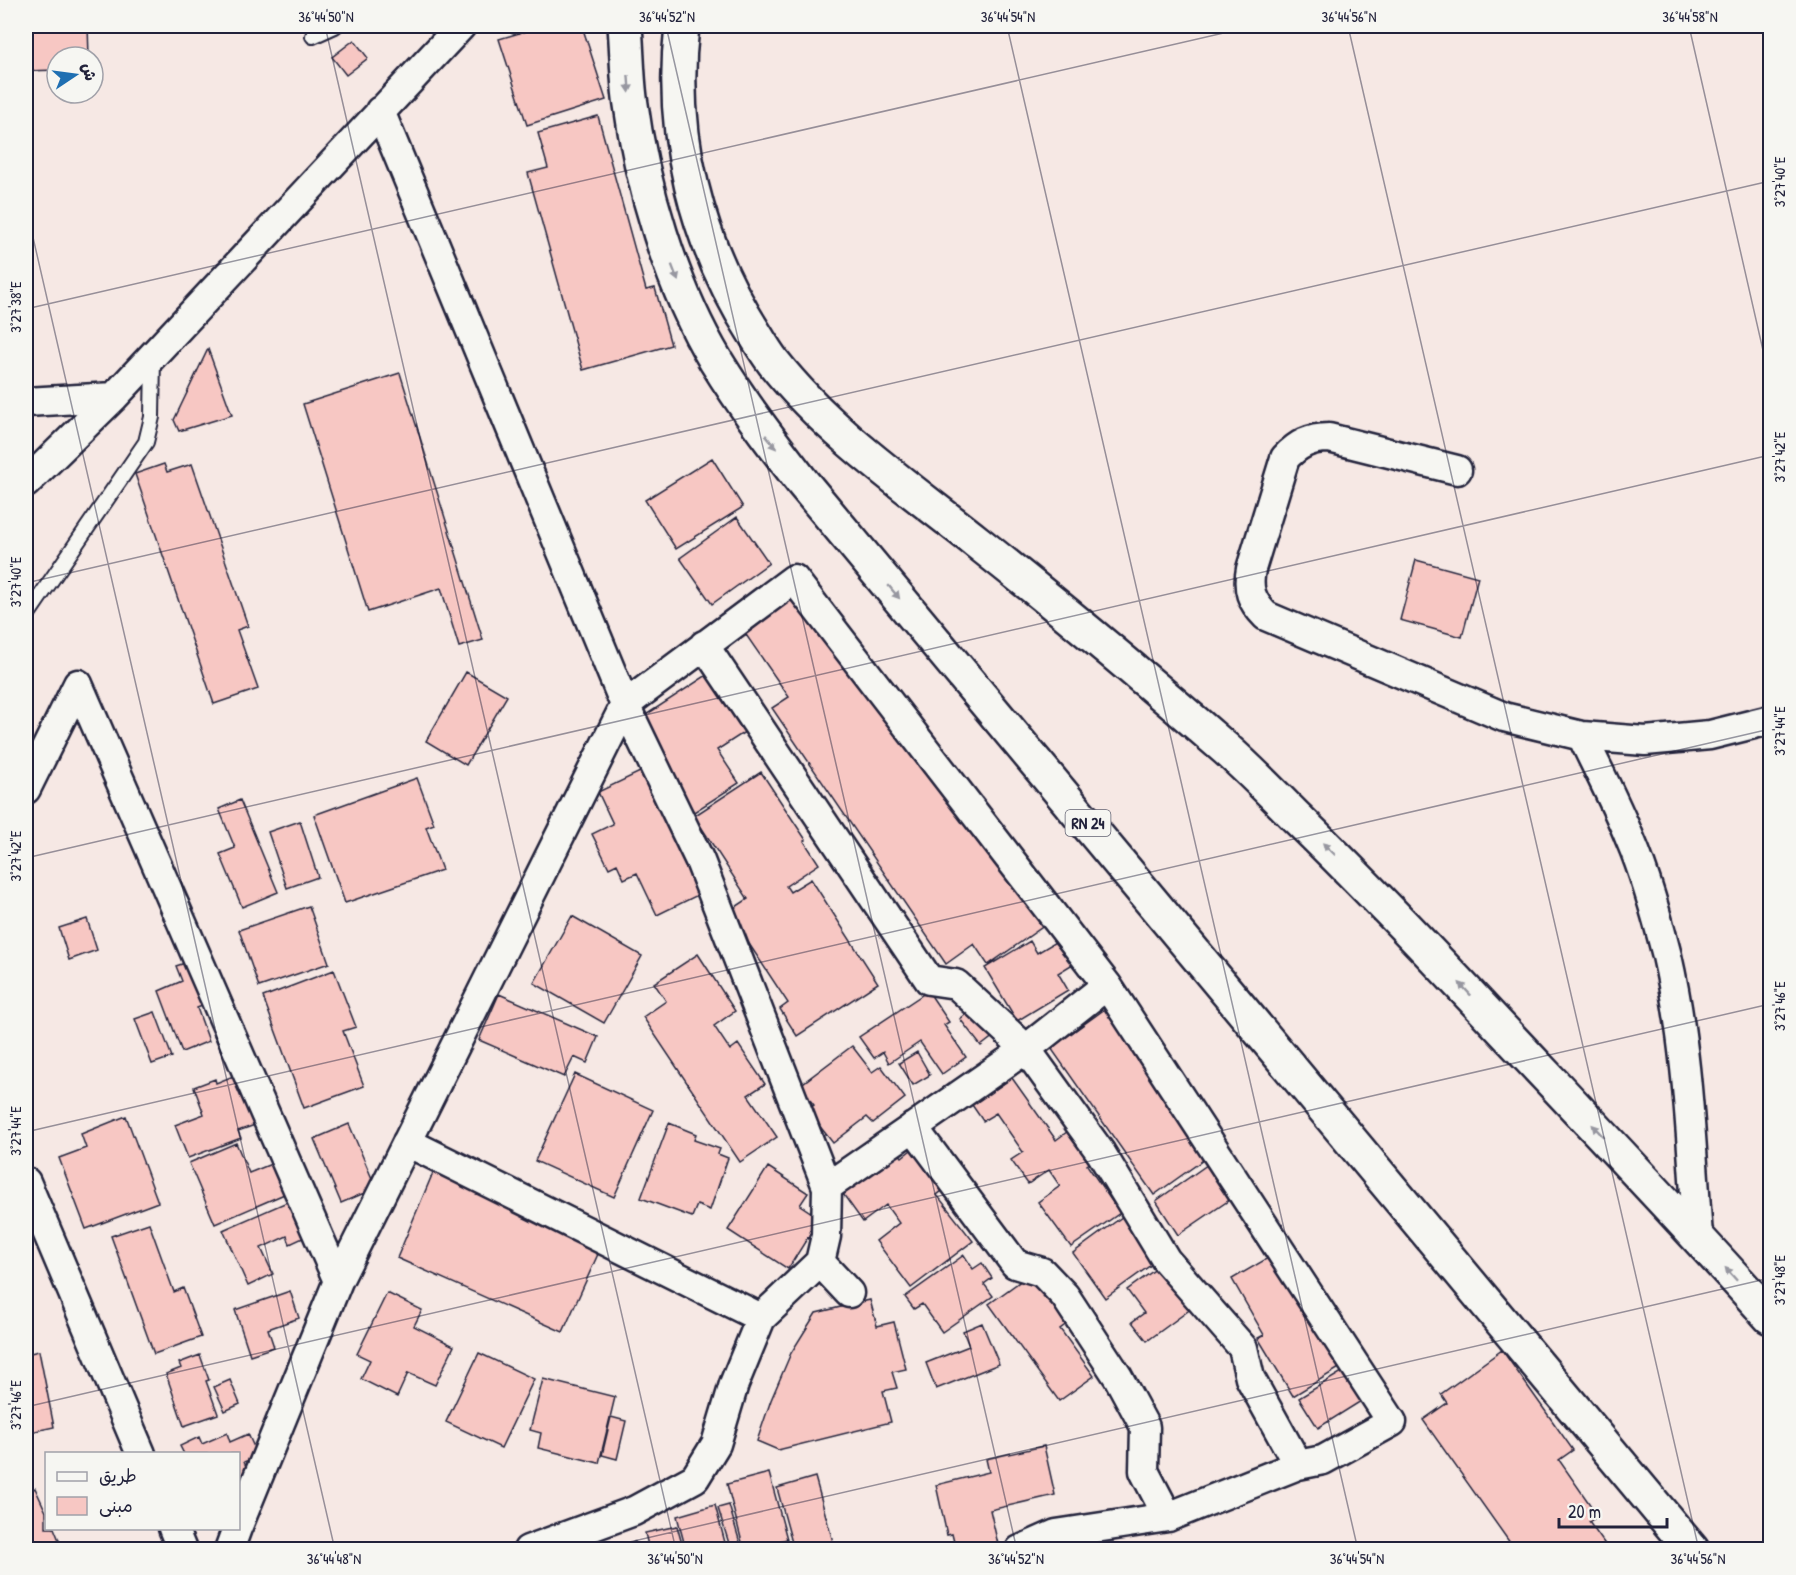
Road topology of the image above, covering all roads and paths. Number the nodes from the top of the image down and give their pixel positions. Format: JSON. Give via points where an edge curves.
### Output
{"nodes":[{"id":1,"x":334,"y":26,"type":"edge"},
{"id":2,"x":461,"y":26,"type":"edge"},
{"id":3,"x":625,"y":26,"type":"edge"},
{"id":4,"x":682,"y":26,"type":"edge"},
{"id":5,"x":313,"y":36,"type":"dead end"},
{"id":6,"x":380,"y":111,"type":"junction"},
{"id":7,"x":153,"y":356,"type":"junction"},
{"id":8,"x":114,"y":397,"type":"junction"},
{"id":9,"x":26,"y":402,"type":"edge"},
{"id":10,"x":1457,"y":470,"type":"dead end"},
{"id":11,"x":26,"y":483,"type":"edge"},
{"id":12,"x":26,"y":617,"type":"edge"},
{"id":13,"x":704,"y":645,"type":"junction"},
{"id":14,"x":625,"y":705,"type":"junction"},
{"id":15,"x":1770,"y":720,"type":"edge"},
{"id":16,"x":1582,"y":736,"type":"junction"},
{"id":17,"x":26,"y":789,"type":"edge"},
{"id":18,"x":1107,"y":985,"type":"junction"},
{"id":19,"x":1026,"y":1049,"type":"junction"},
{"id":20,"x":913,"y":1127,"type":"junction"},
{"id":21,"x":407,"y":1142,"type":"junction"},
{"id":22,"x":26,"y":1182,"type":"edge"},
{"id":23,"x":827,"y":1187,"type":"junction"},
{"id":24,"x":1698,"y":1236,"type":"junction"},
{"id":25,"x":820,"y":1262,"type":"junction"},
{"id":26,"x":338,"y":1281,"type":"junction"},
{"id":27,"x":849,"y":1293,"type":"dead end"},
{"id":28,"x":1770,"y":1317,"type":"edge"},
{"id":29,"x":761,"y":1318,"type":"junction"},
{"id":30,"x":140,"y":1452,"type":"edge"},
{"id":31,"x":1298,"y":1465,"type":"junction"},
{"id":32,"x":1168,"y":1517,"type":"junction"},
{"id":33,"x":240,"y":1522,"type":"edge"},
{"id":34,"x":174,"y":1530,"type":"edge"},
{"id":35,"x":237,"y":1530,"type":"edge"},
{"id":36,"x":1058,"y":1542,"type":"edge"},
{"id":37,"x":1685,"y":1547,"type":"edge"},
{"id":38,"x":182,"y":1550,"type":"edge"},
{"id":39,"x":229,"y":1550,"type":"edge"},
{"id":40,"x":528,"y":1550,"type":"edge"},
{"id":41,"x":1020,"y":1550,"type":"edge"}],
"edges":[{"from":1,"to":5,"type":"lane"},
{"from":2,"to":6,"type":"street"},
{"from":3,"to":37,"type":"main road","number":"RN 24","one_way":true,"via":[[630,98],[662,239],[715,359],[755,422]]},
{"from":24,"to":4,"type":"main road","one_way":true,"via":[[1344,863],[1232,754],[1125,661],[868,456],[810,405],[772,361],[737,306],[711,253],[691,189],[678,81]]},
{"from":6,"to":7,"type":"street"},
{"from":6,"to":14,"type":"street"},
{"from":7,"to":8,"type":"street"},
{"from":7,"to":12,"type":"lane","via":[[152,417],[146,442]]},
{"from":8,"to":9,"type":"street"},
{"from":8,"to":11,"type":"street"},
{"from":10,"to":16,"type":"street","via":[[1329,438],[1316,438],[1293,449],[1285,458],[1251,569],[1249,582],[1256,606],[1266,616],[1504,717]]},
{"from":13,"to":14,"type":"street"},
{"from":13,"to":18,"type":"street","via":[[794,579]]},
{"from":13,"to":19,"type":"street","via":[[929,980],[956,984]]},
{"from":14,"to":21,"type":"street"},
{"from":14,"to":23,"type":"street","via":[[700,861]]},
{"from":15,"to":16,"type":"street","via":[[1710,735],[1645,741]]},
{"from":16,"to":24,"type":"street","via":[[1631,840],[1667,957],[1679,1021]]},
{"from":17,"to":26,"type":"street","via":[[78,684]]},
{"from":18,"to":19,"type":"street"},
{"from":18,"to":31,"type":"street","via":[[1392,1422],[1323,1460]]},
{"from":19,"to":20,"type":"street"},
{"from":19,"to":31,"type":"street","via":[[1101,1153],[1166,1260],[1243,1348],[1250,1378]]},
{"from":20,"to":23,"type":"street"},
{"from":20,"to":32,"type":"street","via":[[1016,1264],[1042,1272],[1065,1296],[1118,1377],[1145,1427],[1144,1472]]},
{"from":21,"to":26,"type":"street"},
{"from":21,"to":29,"type":"street"},
{"from":22,"to":30,"type":"street"},
{"from":23,"to":25,"type":"street","via":[[826,1236]]},
{"from":28,"to":24,"type":"main road","one_way":true},
{"from":25,"to":27,"type":"street"},
{"from":25,"to":29,"type":"street"},
{"from":26,"to":33,"type":"street"},
{"from":29,"to":40,"type":"street","via":[[734,1384],[716,1444],[695,1478],[634,1511]]},
{"from":31,"to":32,"type":"street"},
{"from":32,"to":36,"type":"street"},
{"from":34,"to":38,"type":"street"},
{"from":35,"to":39,"type":"street"},
{"from":36,"to":41,"type":"street"}]}
